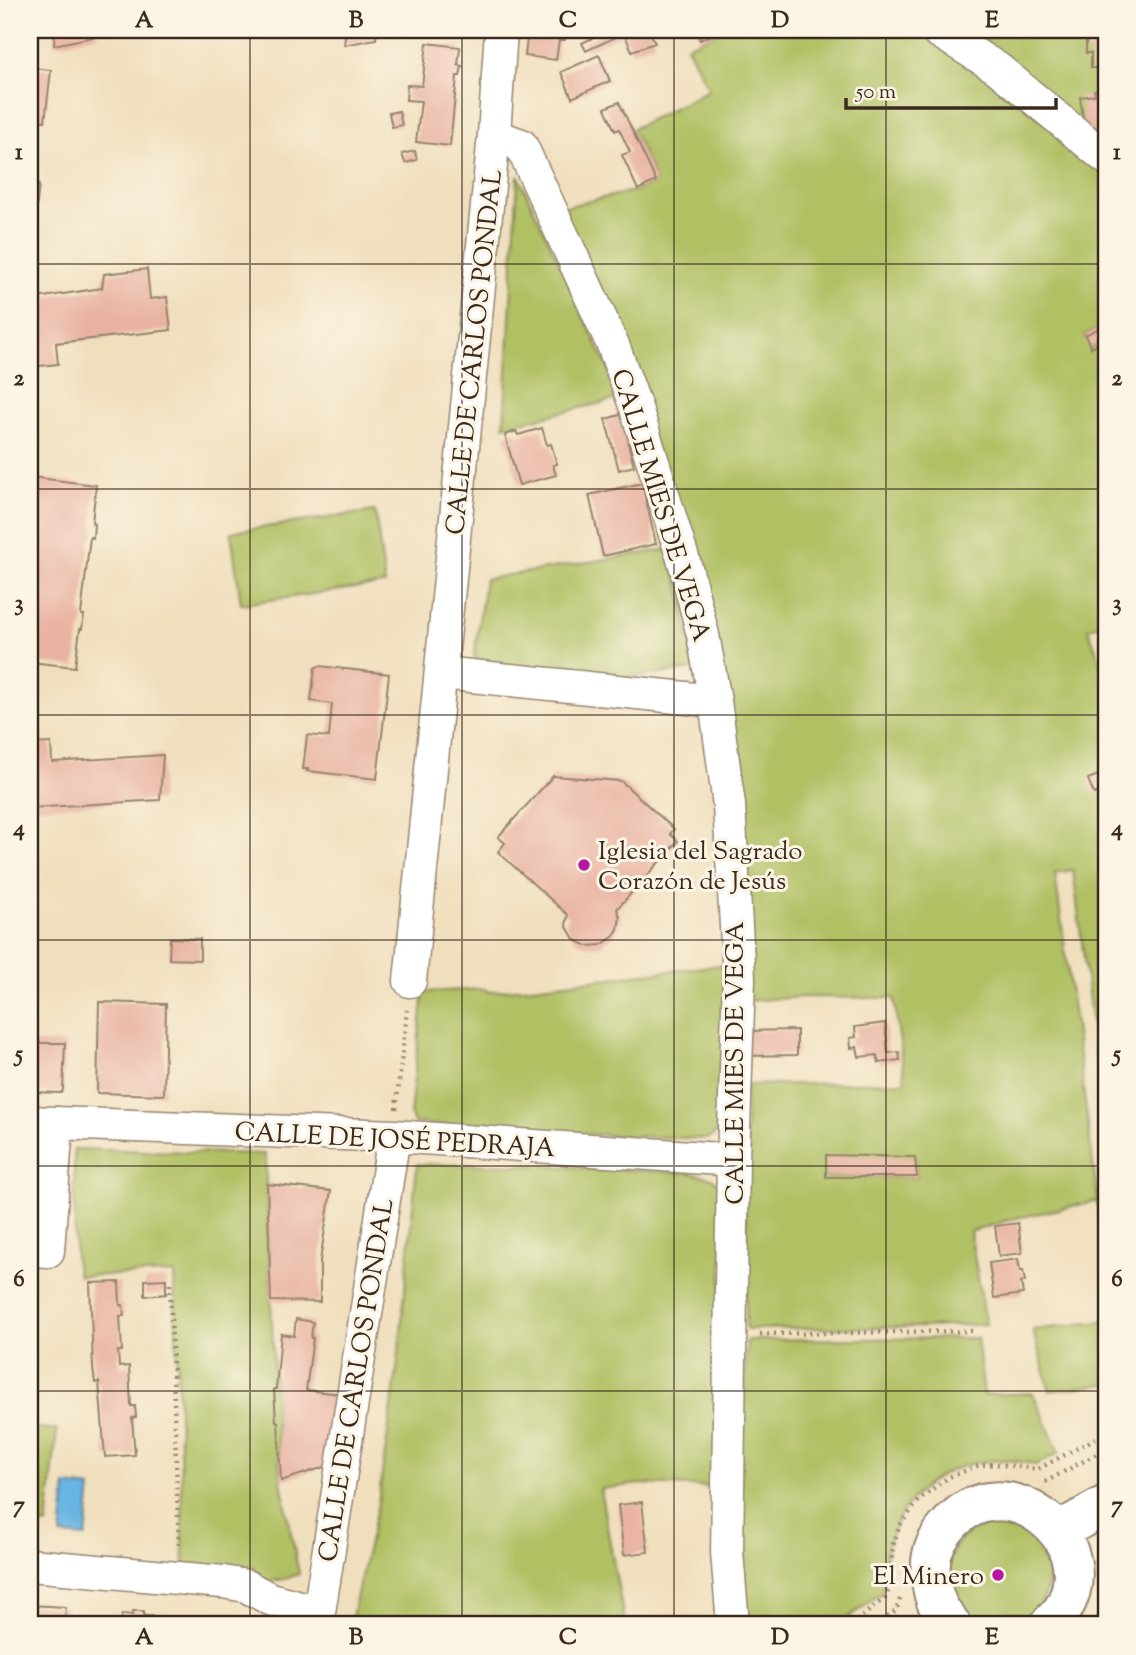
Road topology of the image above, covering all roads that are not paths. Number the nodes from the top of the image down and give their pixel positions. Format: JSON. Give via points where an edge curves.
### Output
{"nodes":[{"id":1,"x":501,"y":30,"type":"edge"},
{"id":2,"x":936,"y":30,"type":"edge"},
{"id":3,"x":494,"y":135,"type":"junction"},
{"id":4,"x":1106,"y":158,"type":"edge"},
{"id":5,"x":442,"y":673,"type":"junction"},
{"id":6,"x":715,"y":701,"type":"junction"},
{"id":7,"x":410,"y":981,"type":"road end"},
{"id":8,"x":43,"y":1123,"type":"edge"},
{"id":9,"x":394,"y":1136,"type":"junction"},
{"id":10,"x":733,"y":1160,"type":"junction"},
{"id":11,"x":30,"y":1250,"type":"edge"},
{"id":12,"x":1106,"y":1505,"type":"edge"},
{"id":13,"x":1059,"y":1531,"type":"junction"},
{"id":14,"x":30,"y":1564,"type":"edge"},
{"id":15,"x":934,"y":1618,"type":"edge"},
{"id":16,"x":317,"y":1619,"type":"edge"},
{"id":17,"x":733,"y":1625,"type":"edge"},
{"id":18,"x":1049,"y":1625,"type":"edge"}],
"edges":[{"from":1,"to":3,"type":"street","name":"CALLE DE CARLOS PONDAL"},
{"from":2,"to":4,"type":"street","via":[[997,68]]},
{"from":3,"to":5,"type":"street","name":"CALLE DE CARLOS PONDAL"},
{"from":3,"to":6,"type":"street","name":"CALLE MIES DE VEGA","via":[[521,145],[613,345],[686,568]]},
{"from":5,"to":6,"type":"street"},
{"from":5,"to":7,"type":"street","name":"CALLE DE CARLOS PONDAL"},
{"from":6,"to":10,"type":"street","name":"CALLE MIES DE VEGA","via":[[729,806],[739,978]]},
{"from":8,"to":9,"type":"street","name":"CALLE DE JOSÉ PEDRAJA"},
{"from":8,"to":11,"type":"street","name":"CALLE DE JOSÉ PEDRAJA","via":[[48,1251]]},
{"from":9,"to":10,"type":"street","name":"CALLE DE JOSÉ PEDRAJA"},
{"from":9,"to":16,"type":"street","name":"CALLE DE CARLOS PONDAL"},
{"from":10,"to":17,"type":"street","name":"CALLE MIES DE VEGA","via":[[727,1552]]},
{"from":12,"to":13,"type":"main road"},
{"from":13,"to":15,"type":"main road","via":[[1042,1514],[1021,1504],[998,1501],[975,1506],[954,1518],[939,1536],[931,1558]]},
{"from":13,"to":18,"type":"main road","via":[[1070,1556],[1072,1583],[1063,1609]]},
{"from":14,"to":16,"type":"street","via":[[246,1586]]}]}
